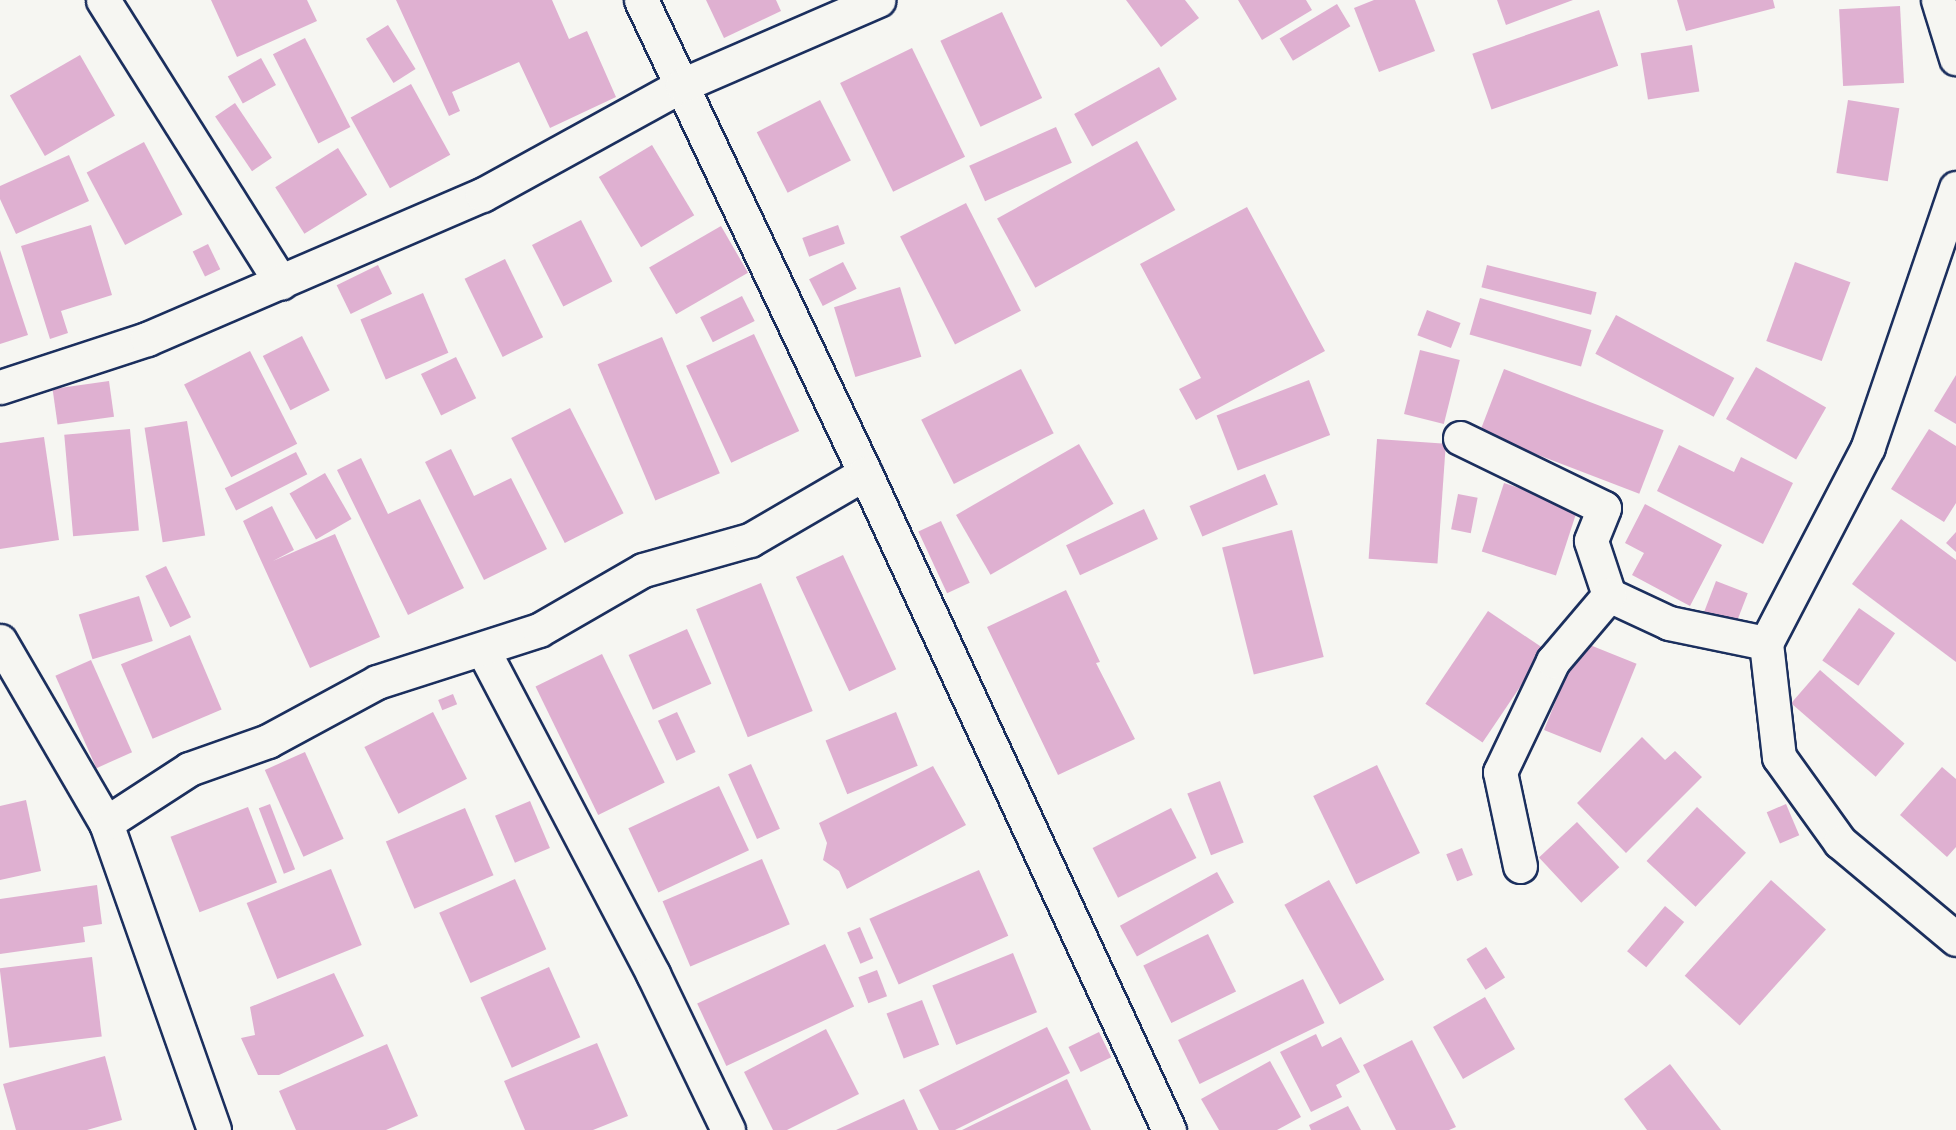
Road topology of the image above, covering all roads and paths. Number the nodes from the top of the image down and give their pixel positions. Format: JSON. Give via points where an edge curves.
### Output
{"nodes":[{"id":1,"x":103,"y":0,"type":"edge"},
{"id":2,"x":641,"y":0,"type":"edge"},
{"id":3,"x":878,"y":0,"type":"edge"},
{"id":4,"x":1938,"y":0,"type":"edge"},
{"id":5,"x":1956,"y":58,"type":"edge"},
{"id":6,"x":682,"y":85,"type":"junction"},
{"id":7,"x":1956,"y":188,"type":"edge"},
{"id":8,"x":281,"y":283,"type":"junction"},
{"id":9,"x":0,"y":387,"type":"edge"},
{"id":10,"x":1460,"y":438,"type":"dead end"},
{"id":11,"x":865,"y":473,"type":"junction"},
{"id":12,"x":1609,"y":595,"type":"junction"},
{"id":13,"x":0,"y":641,"type":"edge"},
{"id":14,"x":1766,"y":643,"type":"junction"},
{"id":15,"x":483,"y":650,"type":"junction"},
{"id":16,"x":105,"y":823,"type":"junction"},
{"id":17,"x":1520,"y":866,"type":"dead end"},
{"id":18,"x":1956,"y":939,"type":"edge"},
{"id":19,"x":214,"y":1130,"type":"edge"},
{"id":20,"x":728,"y":1130,"type":"edge"},
{"id":21,"x":1169,"y":1130,"type":"edge"}],
"edges":[{"from":1,"to":8,"type":"street"},
{"from":2,"to":6,"type":"street"},
{"from":3,"to":6,"type":"street"},
{"from":4,"to":5,"type":"street"},
{"from":6,"to":8,"type":"street","via":[[482,195]]},
{"from":6,"to":11,"type":"street"},
{"from":7,"to":14,"type":"street","via":[[1868,447]]},
{"from":8,"to":9,"type":"street","via":[[147,339]]},
{"from":10,"to":12,"type":"street","via":[[1604,508],[1591,541]]},
{"from":11,"to":15,"type":"street","via":[[750,540],[643,570],[539,630]]},
{"from":11,"to":21,"type":"street"},
{"from":12,"to":14,"type":"street","via":[[1668,623]]},
{"from":12,"to":17,"type":"street","via":[[1553,661],[1500,772]]},
{"from":13,"to":16,"type":"street"},
{"from":14,"to":18,"type":"street","via":[[1779,757],[1840,842]]},
{"from":15,"to":16,"type":"street","via":[[377,682],[268,741],[189,770]]},
{"from":15,"to":20,"type":"street","via":[[653,974]]},
{"from":16,"to":19,"type":"street"}]}
